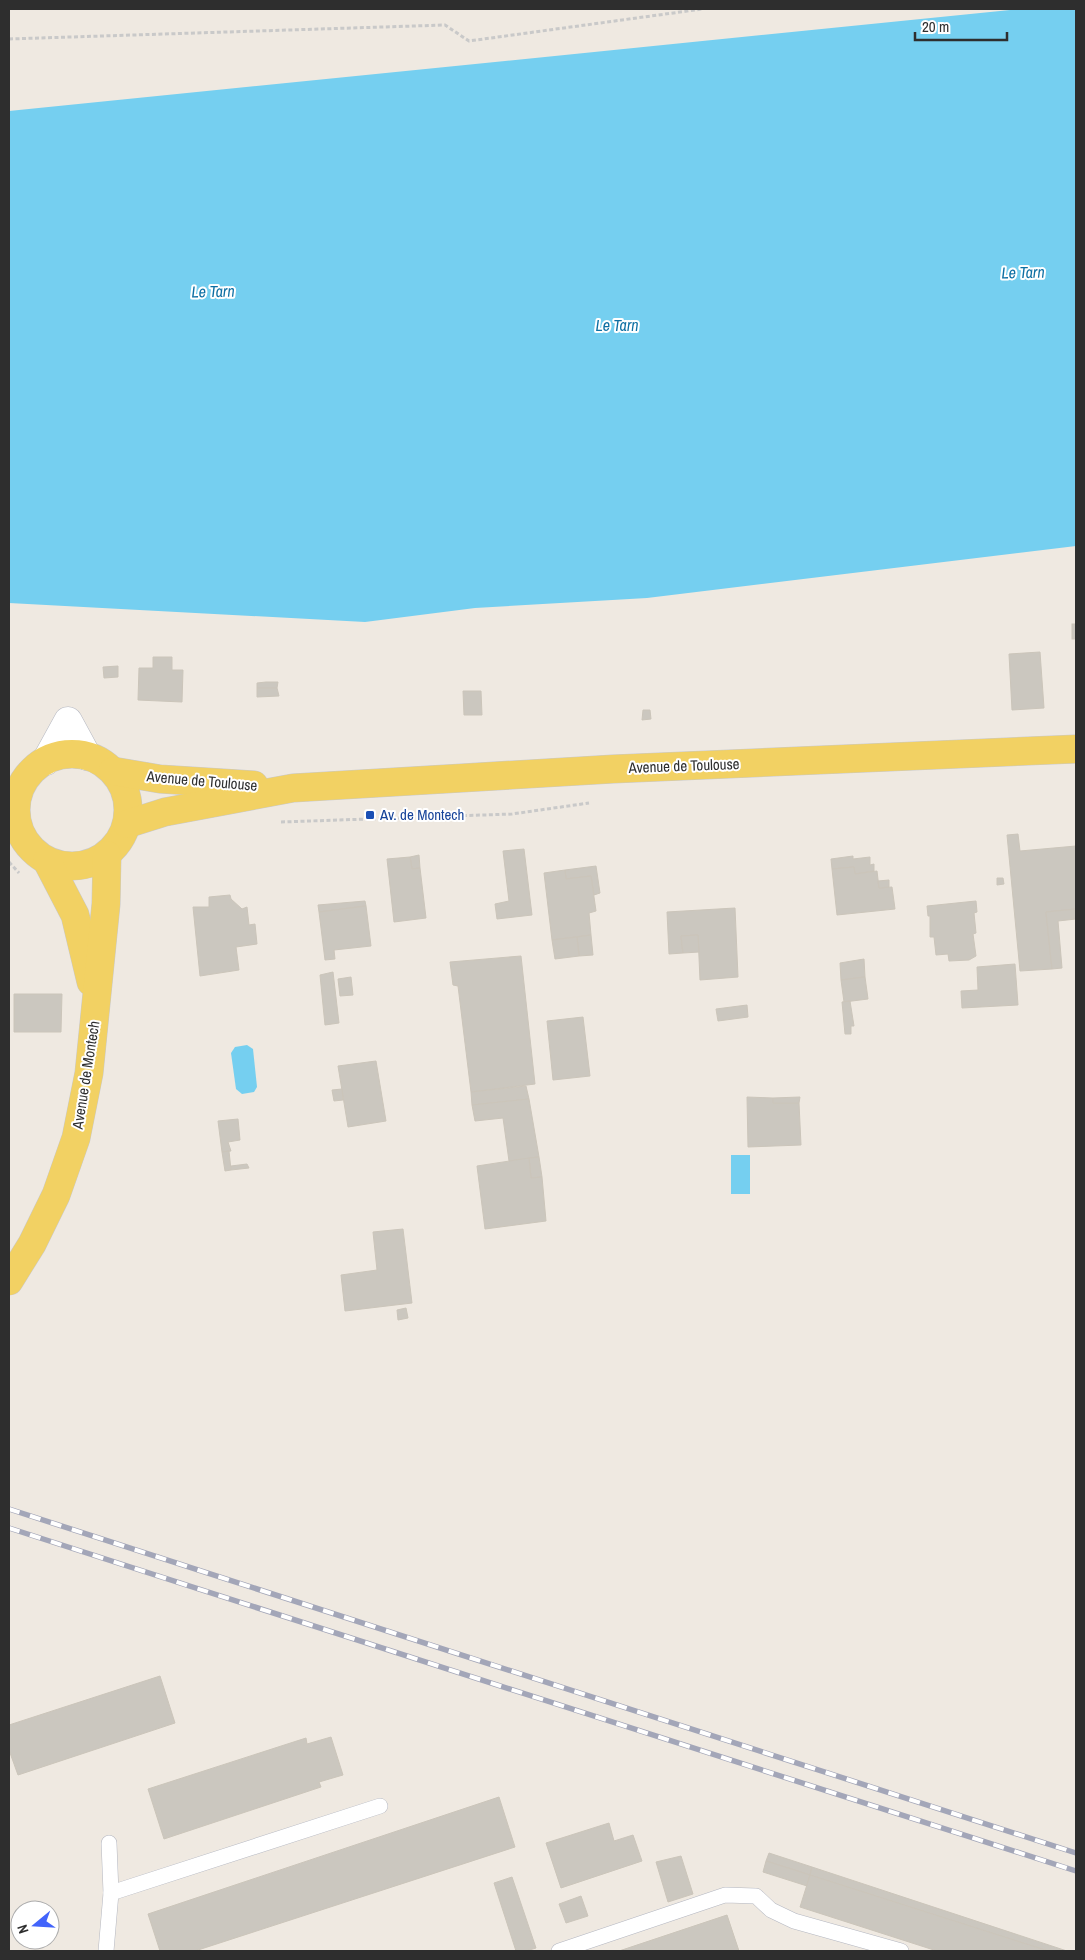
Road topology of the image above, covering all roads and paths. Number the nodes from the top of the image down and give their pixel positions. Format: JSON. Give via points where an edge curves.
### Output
{"nodes":[{"id":1,"x":702,"y":9,"type":"edge"},
{"id":2,"x":9,"y":39,"type":"edge"},
{"id":3,"x":1076,"y":750,"type":"edge"},
{"id":4,"x":112,"y":771,"type":"junction"},
{"id":5,"x":28,"y":772,"type":"edge"},
{"id":6,"x":293,"y":788,"type":"junction"},
{"id":7,"x":597,"y":802,"type":"dead end"},
{"id":8,"x":275,"y":822,"type":"dead end"},
{"id":9,"x":127,"y":824,"type":"junction"},
{"id":10,"x":16,"y":835,"type":"edge"},
{"id":11,"x":107,"y":855,"type":"junction"},
{"id":12,"x":48,"y":861,"type":"junction"},
{"id":13,"x":96,"y":1003,"type":"junction"},
{"id":14,"x":9,"y":1281,"type":"edge"},
{"id":15,"x":380,"y":1806,"type":"dead end"},
{"id":16,"x":109,"y":1843,"type":"dead end"},
{"id":17,"x":111,"y":1893,"type":"junction"},
{"id":18,"x":106,"y":1951,"type":"edge"},
{"id":19,"x":560,"y":1951,"type":"edge"},
{"id":20,"x":901,"y":1951,"type":"edge"}],
"edges":[{"from":1,"to":2,"type":"path","via":[[469,41],[445,25]]},
{"from":3,"to":6,"type":"main road","name":"Avenue de Toulouse","via":[[623,768]]},
{"from":4,"to":5,"type":"main road","via":[[98,760],[80,754],[61,755]]},
{"from":4,"to":6,"type":"main road","name":"Avenue de Toulouse"},
{"from":4,"to":9,"type":"main road","via":[[123,786],[128,805]]},
{"from":5,"to":10,"type":"main road","via":[[16,804]]},
{"from":6,"to":9,"type":"main road","name":"Avenue de Toulouse","via":[[166,812]]},
{"from":7,"to":8,"type":"path","via":[[502,814]]},
{"from":9,"to":11,"type":"main road","via":[[120,841]]},
{"from":10,"to":12,"type":"main road"},
{"from":11,"to":12,"type":"main road","via":[[94,863],[78,866]]},
{"from":11,"to":13,"type":"main road","name":"Avenue de Montech","via":[[106,904]]},
{"from":12,"to":13,"type":"main road","name":"Avenue de Montech","via":[[75,914]]},
{"from":13,"to":14,"type":"main road","name":"Avenue de Montech","via":[[89,1074],[76,1138],[56,1195]]},
{"from":15,"to":17,"type":"lane"},
{"from":16,"to":17,"type":"lane"},
{"from":17,"to":18,"type":"lane"},
{"from":19,"to":20,"type":"lane","via":[[725,1895],[756,1896],[771,1910],[794,1922]]}]}
